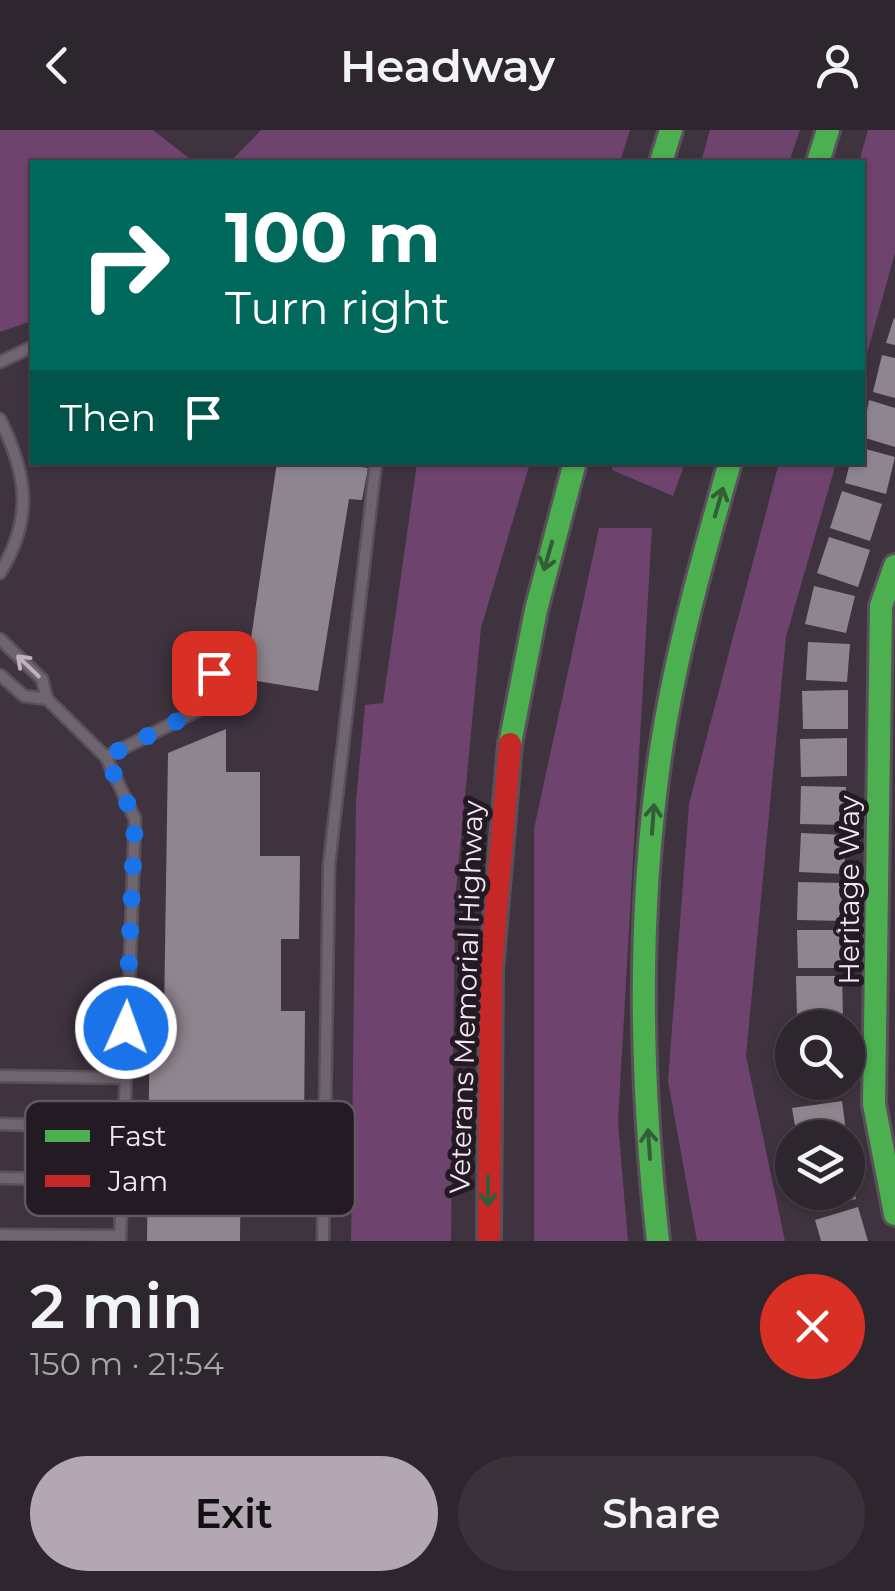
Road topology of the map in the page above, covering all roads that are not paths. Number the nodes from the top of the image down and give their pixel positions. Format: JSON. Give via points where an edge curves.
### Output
{"nodes":[{"id":1,"x":672,"y":130,"type":"edge"},
{"id":2,"x":828,"y":130,"type":"edge"},
{"id":3,"x":662,"y":160,"type":"edge"},
{"id":4,"x":819,"y":160,"type":"edge"},
{"id":5,"x":30,"y":348,"type":"edge"},
{"id":6,"x":0,"y":362,"type":"edge"},
{"id":7,"x":0,"y":419,"type":"edge"},
{"id":8,"x":376,"y":465,"type":"edge"},
{"id":9,"x":574,"y":465,"type":"edge"},
{"id":10,"x":729,"y":465,"type":"edge"},
{"id":11,"x":895,"y":566,"type":"edge"},
{"id":12,"x":0,"y":573,"type":"edge"},
{"id":13,"x":0,"y":639,"type":"edge"},
{"id":14,"x":214,"y":673,"type":"dead end"},
{"id":15,"x":0,"y":675,"type":"edge"},
{"id":16,"x":46,"y":699,"type":"junction"},
{"id":17,"x":106,"y":757,"type":"junction"},
{"id":18,"x":0,"y":1076,"type":"edge"},
{"id":19,"x":124,"y":1078,"type":"junction"},
{"id":20,"x":124,"y":1101,"type":"edge"},
{"id":21,"x":325,"y":1101,"type":"edge"},
{"id":22,"x":0,"y":1124,"type":"edge"},
{"id":23,"x":25,"y":1125,"type":"edge"},
{"id":24,"x":0,"y":1178,"type":"edge"},
{"id":25,"x":25,"y":1178,"type":"edge"},
{"id":26,"x":892,"y":1186,"type":"edge"},
{"id":27,"x":895,"y":1214,"type":"edge"},
{"id":28,"x":323,"y":1216,"type":"edge"},
{"id":29,"x":0,"y":1235,"type":"edge"},
{"id":30,"x":120,"y":1238,"type":"edge"},
{"id":31,"x":323,"y":1241,"type":"edge"},
{"id":32,"x":488,"y":1241,"type":"edge"},
{"id":33,"x":658,"y":1241,"type":"edge"}],
"edges":[{"from":1,"to":3,"type":"main road"},
{"from":2,"to":4,"type":"main road"},
{"from":5,"to":6,"type":"lane"},
{"from":7,"to":12,"type":"lane","via":[[21,461],[23,518]]},
{"from":8,"to":21,"type":"lane","via":[[328,865]]},
{"from":9,"to":32,"type":"main road","name":"Veterans Memorial Highway","one_way":true,"via":[[541,583],[502,808]]},
{"from":33,"to":10,"type":"main road","one_way":true,"via":[[646,1096],[656,788],[696,579]]},
{"from":11,"to":26,"type":"main road","name":"Heritage Way","via":[[881,606],[874,1104]]},
{"from":16,"to":13,"type":"lane","one_way":true,"via":[[42,679]]},
{"from":14,"to":17,"type":"lane","via":[[197,711]]},
{"from":15,"to":16,"type":"lane","via":[[24,696]]},
{"from":16,"to":17,"type":"lane"},
{"from":17,"to":19,"type":"lane","via":[[135,820]]},
{"from":18,"to":19,"type":"lane"},
{"from":19,"to":20,"type":"lane"},
{"from":22,"to":23,"type":"lane"},
{"from":24,"to":25,"type":"lane"},
{"from":26,"to":27,"type":"main road","name":"Heritage Way"},
{"from":28,"to":31,"type":"lane"},
{"from":29,"to":30,"type":"lane"}]}
